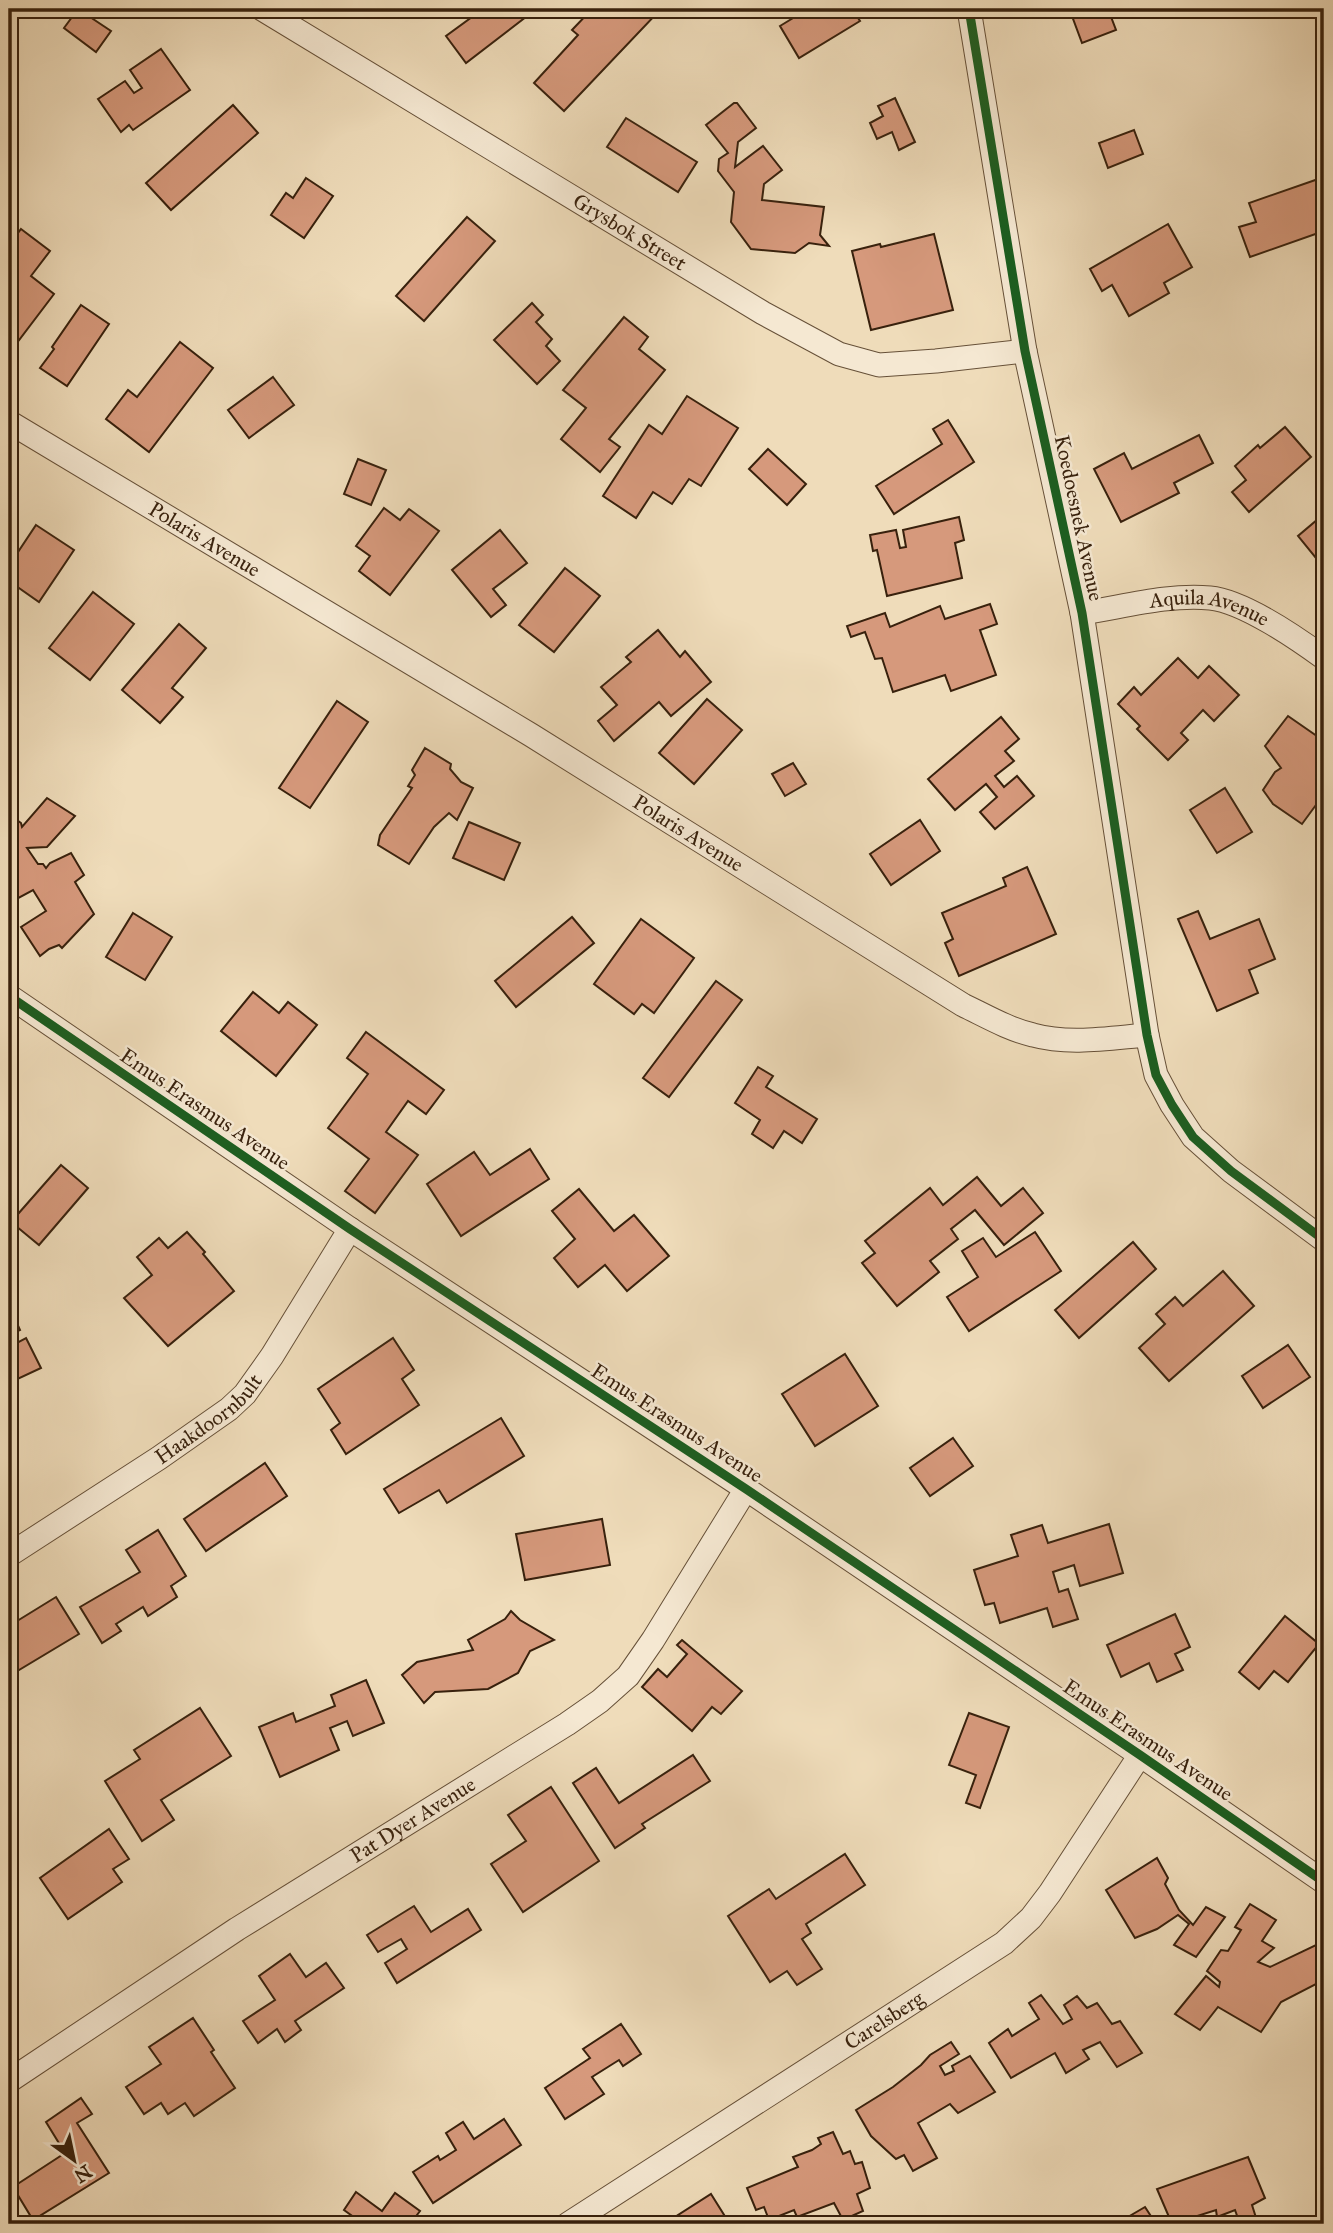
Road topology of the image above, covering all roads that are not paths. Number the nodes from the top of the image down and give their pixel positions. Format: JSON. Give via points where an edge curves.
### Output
{"nodes":[{"id":1,"x":262,"y":9,"type":"edge"},
{"id":2,"x":969,"y":9,"type":"edge"},
{"id":3,"x":1025,"y":351,"type":"junction"},
{"id":4,"x":9,"y":422,"type":"edge"},
{"id":5,"x":1082,"y":614,"type":"junction"},
{"id":6,"x":1324,"y":658,"type":"edge"},
{"id":7,"x":9,"y":996,"type":"edge"},
{"id":8,"x":1147,"y":1035,"type":"junction"},
{"id":9,"x":350,"y":1229,"type":"junction"},
{"id":10,"x":1324,"y":1240,"type":"edge"},
{"id":11,"x":746,"y":1489,"type":"junction"},
{"id":12,"x":9,"y":1555,"type":"edge"},
{"id":13,"x":1140,"y":1755,"type":"junction"},
{"id":14,"x":1324,"y":1882,"type":"edge"},
{"id":15,"x":9,"y":2081,"type":"edge"},
{"id":16,"x":568,"y":2224,"type":"edge"}],
"edges":[{"from":1,"to":3,"type":"street","name":"Grysbok Street","via":[[763,313],[839,354],[879,365]]},
{"from":2,"to":3,"type":"street","name":"Koedoesnek Avenue"},
{"from":3,"to":5,"type":"street","name":"Koedoesnek Avenue"},
{"from":4,"to":8,"type":"street","name":"Polaris Avenue","via":[[531,735],[963,1006],[1036,1036],[1092,1040]]},
{"from":5,"to":6,"type":"street","name":"Aquila Avenue","via":[[1177,598],[1213,598],[1248,611]]},
{"from":5,"to":8,"type":"street","name":"Koedoesnek Avenue"},
{"from":7,"to":9,"type":"street","name":"Emus Erasmus Avenue"},
{"from":8,"to":10,"type":"street","via":[[1156,1074],[1193,1137]]},
{"from":9,"to":11,"type":"street","name":"Emus Erasmus Avenue"},
{"from":9,"to":12,"type":"street","name":"Haakdoornbult","via":[[245,1394],[159,1458]]},
{"from":11,"to":13,"type":"street","name":"Emus Erasmus Avenue"},
{"from":11,"to":15,"type":"street","name":"Pat Dyer Avenue","via":[[647,1649],[628,1676],[600,1701],[237,1929]]},
{"from":13,"to":14,"type":"street","name":"Emus Erasmus Avenue"},
{"from":13,"to":16,"type":"street","name":"Carelsberg","via":[[1050,1893],[1004,1943]]}]}
